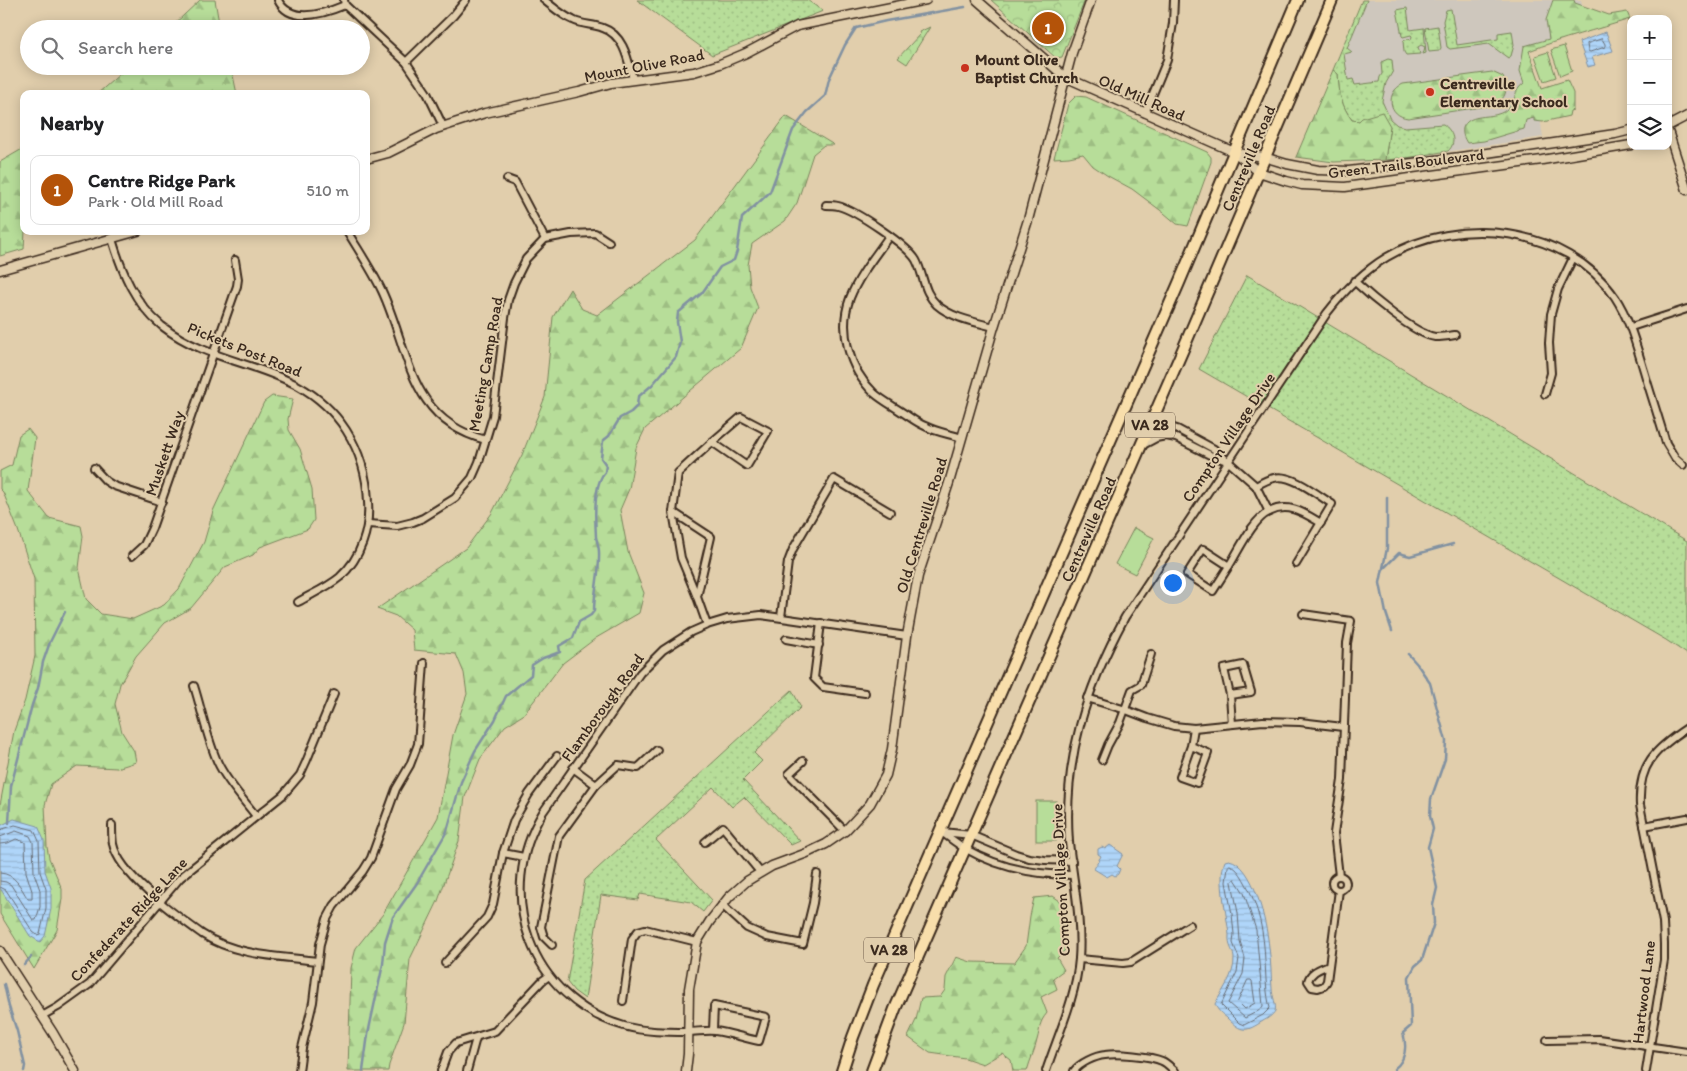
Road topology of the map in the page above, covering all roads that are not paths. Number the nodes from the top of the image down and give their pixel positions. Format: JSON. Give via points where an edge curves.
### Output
{"nodes":[{"id":1,"x":278,"y":0,"type":"edge"},
{"id":2,"x":466,"y":0,"type":"edge"},
{"id":3,"x":544,"y":0,"type":"edge"},
{"id":4,"x":926,"y":0,"type":"edge"},
{"id":5,"x":977,"y":0,"type":"edge"},
{"id":6,"x":1091,"y":0,"type":"edge"},
{"id":7,"x":1174,"y":0,"type":"edge"},
{"id":8,"x":1298,"y":0,"type":"edge"},
{"id":9,"x":1332,"y":0,"type":"edge"},
{"id":10,"x":344,"y":3,"type":"edge"},
{"id":11,"x":362,"y":20,"type":"edge"},
{"id":12,"x":370,"y":28,"type":"edge"},
{"id":13,"x":406,"y":62,"type":"junction"},
{"id":14,"x":1065,"y":77,"type":"junction"},
{"id":15,"x":632,"y":79,"type":"junction"},
{"id":16,"x":1145,"y":113,"type":"junction"},
{"id":17,"x":1687,"y":116,"type":"edge"},
{"id":18,"x":1672,"y":124,"type":"edge"},
{"id":19,"x":443,"y":126,"type":"junction"},
{"id":20,"x":1627,"y":131,"type":"edge"},
{"id":21,"x":1672,"y":143,"type":"edge"},
{"id":22,"x":1627,"y":146,"type":"edge"},
{"id":23,"x":1234,"y":152,"type":"junction"},
{"id":24,"x":1264,"y":157,"type":"junction"},
{"id":25,"x":370,"y":158,"type":"edge"},
{"id":26,"x":1259,"y":172,"type":"junction"},
{"id":27,"x":506,"y":179,"type":"dead end"},
{"id":28,"x":1687,"y":190,"type":"edge"},
{"id":29,"x":826,"y":205,"type":"dead end"},
{"id":30,"x":125,"y":235,"type":"edge"},
{"id":31,"x":349,"y":235,"type":"edge"},
{"id":32,"x":889,"y":236,"type":"junction"},
{"id":33,"x":112,"y":239,"type":"junction"},
{"id":34,"x":545,"y":239,"type":"junction"},
{"id":35,"x":609,"y":242,"type":"dead end"},
{"id":36,"x":1573,"y":258,"type":"junction"},
{"id":37,"x":235,"y":260,"type":"dead end"},
{"id":38,"x":0,"y":270,"type":"edge"},
{"id":39,"x":1354,"y":281,"type":"junction"},
{"id":40,"x":1687,"y":309,"type":"edge"},
{"id":41,"x":994,"y":327,"type":"junction"},
{"id":42,"x":1631,"y":327,"type":"junction"},
{"id":43,"x":1455,"y":335,"type":"dead end"},
{"id":44,"x":213,"y":353,"type":"junction"},
{"id":45,"x":1545,"y":394,"type":"dead end"},
{"id":46,"x":1155,"y":413,"type":"junction"},
{"id":47,"x":962,"y":438,"type":"junction"},
{"id":48,"x":486,"y":440,"type":"junction"},
{"id":49,"x":712,"y":442,"type":"junction"},
{"id":50,"x":1140,"y":446,"type":"junction"},
{"id":51,"x":1228,"y":462,"type":"junction"},
{"id":52,"x":1684,"y":465,"type":"dead end"},
{"id":53,"x":94,"y":468,"type":"dead end"},
{"id":54,"x":1256,"y":486,"type":"junction"},
{"id":55,"x":162,"y":502,"type":"junction"},
{"id":56,"x":673,"y":512,"type":"junction"},
{"id":57,"x":890,"y":512,"type":"dead end"},
{"id":58,"x":1269,"y":512,"type":"junction"},
{"id":59,"x":1321,"y":523,"type":"junction"},
{"id":60,"x":368,"y":524,"type":"junction"},
{"id":61,"x":132,"y":556,"type":"dead end"},
{"id":62,"x":1296,"y":564,"type":"dead end"},
{"id":63,"x":1229,"y":566,"type":"junction"},
{"id":64,"x":697,"y":597,"type":"junction"},
{"id":65,"x":298,"y":602,"type":"dead end"},
{"id":66,"x":1303,"y":614,"type":"dead end"},
{"id":67,"x":781,"y":617,"type":"junction"},
{"id":68,"x":821,"y":623,"type":"junction"},
{"id":69,"x":708,"y":624,"type":"junction"},
{"id":70,"x":907,"y":636,"type":"junction"},
{"id":71,"x":786,"y":639,"type":"dead end"},
{"id":72,"x":819,"y":645,"type":"junction"},
{"id":73,"x":1151,"y":654,"type":"dead end"},
{"id":74,"x":424,"y":663,"type":"dead end"},
{"id":75,"x":194,"y":686,"type":"dead end"},
{"id":76,"x":865,"y":693,"type":"dead end"},
{"id":77,"x":334,"y":694,"type":"dead end"},
{"id":78,"x":1230,"y":695,"type":"junction"},
{"id":79,"x":1087,"y":698,"type":"junction"},
{"id":80,"x":1126,"y":710,"type":"junction"},
{"id":81,"x":1232,"y":724,"type":"junction"},
{"id":82,"x":1343,"y":726,"type":"junction"},
{"id":83,"x":1194,"y":728,"type":"junction"},
{"id":84,"x":1687,"y":728,"type":"edge"},
{"id":85,"x":1191,"y":746,"type":"junction"},
{"id":86,"x":657,"y":750,"type":"dead end"},
{"id":87,"x":557,"y":756,"type":"dead end"},
{"id":88,"x":1102,"y":760,"type":"dead end"},
{"id":89,"x":803,"y":761,"type":"dead end"},
{"id":90,"x":573,"y":768,"type":"junction"},
{"id":91,"x":596,"y":785,"type":"junction"},
{"id":92,"x":256,"y":816,"type":"junction"},
{"id":93,"x":1687,"y":818,"type":"edge"},
{"id":94,"x":112,"y":825,"type":"dead end"},
{"id":95,"x":1644,"y":826,"type":"junction"},
{"id":96,"x":845,"y":831,"type":"junction"},
{"id":97,"x":940,"y":831,"type":"junction"},
{"id":98,"x":971,"y":835,"type":"junction"},
{"id":99,"x":705,"y":842,"type":"dead end"},
{"id":100,"x":965,"y":849,"type":"junction"},
{"id":101,"x":503,"y":853,"type":"junction"},
{"id":102,"x":524,"y":857,"type":"junction"},
{"id":103,"x":1072,"y":861,"type":"junction"},
{"id":104,"x":760,"y":872,"type":"junction"},
{"id":105,"x":817,"y":874,"type":"dead end"},
{"id":106,"x":1073,"y":875,"type":"junction"},
{"id":107,"x":160,"y":901,"type":"junction"},
{"id":108,"x":722,"y":905,"type":"junction"},
{"id":109,"x":1190,"y":925,"type":"dead end"},
{"id":110,"x":697,"y":942,"type":"junction"},
{"id":111,"x":552,"y":945,"type":"dead end"},
{"id":112,"x":0,"y":951,"type":"edge"},
{"id":113,"x":1079,"y":959,"type":"junction"},
{"id":114,"x":317,"y":961,"type":"junction"},
{"id":115,"x":445,"y":963,"type":"dead end"},
{"id":116,"x":1329,"y":965,"type":"dead end"},
{"id":117,"x":549,"y":976,"type":"junction"},
{"id":118,"x":623,"y":1002,"type":"dead end"},
{"id":119,"x":42,"y":1016,"type":"junction"},
{"id":120,"x":713,"y":1030,"type":"junction"},
{"id":121,"x":689,"y":1032,"type":"junction"},
{"id":122,"x":476,"y":1038,"type":"junction"},
{"id":123,"x":1547,"y":1040,"type":"dead end"},
{"id":124,"x":1650,"y":1046,"type":"junction"},
{"id":125,"x":1687,"y":1052,"type":"edge"},
{"id":126,"x":76,"y":1071,"type":"edge"},
{"id":127,"x":299,"y":1071,"type":"edge"},
{"id":128,"x":441,"y":1071,"type":"edge"},
{"id":129,"x":466,"y":1071,"type":"edge"},
{"id":130,"x":686,"y":1071,"type":"edge"},
{"id":131,"x":842,"y":1071,"type":"edge"},
{"id":132,"x":872,"y":1071,"type":"edge"},
{"id":133,"x":1047,"y":1071,"type":"edge"},
{"id":134,"x":1074,"y":1071,"type":"edge"},
{"id":135,"x":1174,"y":1071,"type":"edge"},
{"id":136,"x":1646,"y":1071,"type":"edge"}],
"edges":[{"from":1,"to":10,"type":"street","via":[[281,6],[297,14],[320,14]]},
{"from":2,"to":13,"type":"street"},
{"from":3,"to":15,"type":"street","via":[[572,20],[604,28],[619,39]]},
{"from":4,"to":15,"type":"street","name":"Mount Olive Road","via":[[804,24],[706,69]]},
{"from":5,"to":14,"type":"street","name":"Old Mill Road"},
{"from":6,"to":14,"type":"street","name":"Old Centreville Road"},
{"from":7,"to":16,"type":"street","via":[[1174,23],[1167,60]]},
{"from":8,"to":23,"type":"highway","name":"Centreville Road","number":"VA 28"},
{"from":9,"to":24,"type":"highway","name":"Centreville Road","number":"VA 28"},
{"from":10,"to":11,"type":"street"},
{"from":12,"to":13,"type":"street"},
{"from":13,"to":19,"type":"street","via":[[427,93]]},
{"from":14,"to":16,"type":"street","name":"Old Mill Road"},
{"from":14,"to":41,"type":"street","name":"Old Centreville Road","via":[[1028,220]]},
{"from":15,"to":19,"type":"street","name":"Mount Olive Road"},
{"from":16,"to":23,"type":"street","name":"Old Mill Road"},
{"from":17,"to":18,"type":"street"},
{"from":19,"to":25,"type":"street","name":"Mount Olive Road","via":[[388,153]]},
{"from":20,"to":24,"type":"street","name":"Green Trails Boulevard","via":[[1349,171],[1312,170]]},
{"from":21,"to":28,"type":"street"},
{"from":22,"to":26,"type":"street","name":"Green Trails Boulevard","via":[[1345,187],[1302,184]]},
{"from":23,"to":24,"type":"street","name":"Green Trails Boulevard"},
{"from":23,"to":26,"type":"street","name":"Green Trails Boulevard"},
{"from":23,"to":97,"type":"highway","name":"Centreville Road","number":"VA 28"},
{"from":24,"to":26,"type":"highway","name":"Centreville Road","number":"VA 28"},
{"from":26,"to":46,"type":"highway","name":"Centreville Road","number":"VA 28"},
{"from":27,"to":34,"type":"street","via":[[515,182]]},
{"from":29,"to":32,"type":"street","via":[[850,211]]},
{"from":30,"to":33,"type":"street"},
{"from":31,"to":48,"type":"street","via":[[382,291],[420,392],[457,429]]},
{"from":32,"to":41,"type":"street","via":[[912,255],[926,290],[938,306]]},
{"from":32,"to":47,"type":"street","via":[[861,277],[848,304],[845,330],[852,361],[858,374],[886,402],[923,425]]},
{"from":33,"to":38,"type":"street"},
{"from":33,"to":44,"type":"street","name":"Pickets Post Road","via":[[126,279],[147,311],[177,336]]},
{"from":34,"to":35,"type":"street","via":[[595,233]]},
{"from":34,"to":48,"type":"street","name":"Meeting Camp Road","via":[[526,259],[508,300],[496,402]]},
{"from":36,"to":39,"type":"street","name":"Compton Village Drive","via":[[1525,237],[1463,232],[1403,248]]},
{"from":36,"to":42,"type":"street","name":"Compton Village Drive","via":[[1605,285]]},
{"from":36,"to":45,"type":"street","via":[[1558,289],[1551,314],[1551,373]]},
{"from":37,"to":44,"type":"street","name":"Muskett Way","via":[[237,286]]},
{"from":39,"to":43,"type":"street","via":[[1391,313],[1413,326],[1435,337]]},
{"from":39,"to":51,"type":"street","name":"Compton Village Drive","via":[[1327,313]]},
{"from":40,"to":42,"type":"street"},
{"from":41,"to":47,"type":"street","name":"Old Centreville Road"},
{"from":42,"to":52,"type":"street","name":"Compton Village Drive","via":[[1666,443],[1675,458]]},
{"from":44,"to":55,"type":"street","name":"Muskett Way"},
{"from":44,"to":60,"type":"street","name":"Pickets Post Road","via":[[292,382],[332,412],[349,435],[362,464],[368,493]]},
{"from":46,"to":50,"type":"highway","name":"Centreville Road","number":"VA 28"},
{"from":46,"to":51,"type":"street","via":[[1160,422],[1210,446]]},
{"from":47,"to":70,"type":"street","name":"Old Centreville Road","via":[[918,576]]},
{"from":48,"to":60,"type":"street","name":"Meeting Camp Road","via":[[472,478],[447,504],[406,524]]},
{"from":49,"to":49,"type":"street","via":[[741,417],[768,431],[747,466]]},
{"from":49,"to":56,"type":"street","via":[[678,473]]},
{"from":50,"to":51,"type":"street","via":[[1166,436]]},
{"from":50,"to":98,"type":"highway","name":"Centreville Road","number":"VA 28"},
{"from":51,"to":54,"type":"street"},
{"from":51,"to":79,"type":"street","name":"Compton Village Drive","via":[[1125,617],[1106,651]]},
{"from":53,"to":55,"type":"street","via":[[114,486]]},
{"from":54,"to":58,"type":"street"},
{"from":54,"to":59,"type":"street","via":[[1275,477],[1292,480],[1332,504]]},
{"from":55,"to":61,"type":"street","name":"Muskett Way","via":[[147,541]]},
{"from":56,"to":64,"type":"street","via":[[681,558]]},
{"from":56,"to":64,"type":"street","via":[[711,537]]},
{"from":57,"to":67,"type":"street","via":[[834,479],[788,562]]},
{"from":58,"to":59,"type":"street","via":[[1292,508]]},
{"from":58,"to":63,"type":"street","via":[[1257,522]]},
{"from":59,"to":62,"type":"street"},
{"from":60,"to":65,"type":"street","name":"Pickets Post Road","via":[[360,550],[346,570],[332,583]]},
{"from":63,"to":63,"type":"street","via":[[1213,591],[1186,574],[1203,549]]},
{"from":64,"to":69,"type":"street"},
{"from":66,"to":82,"type":"street","via":[[1351,621]]},
{"from":67,"to":68,"type":"street","name":"Flamborough Road"},
{"from":67,"to":69,"type":"street","name":"Flamborough Road","via":[[742,616]]},
{"from":68,"to":70,"type":"street","name":"Flamborough Road"},
{"from":68,"to":72,"type":"street"},
{"from":69,"to":90,"type":"street","name":"Flamborough Road","via":[[676,641],[651,661]]},
{"from":70,"to":96,"type":"street","name":"Old Centreville Road","via":[[886,775],[870,804]]},
{"from":71,"to":72,"type":"street"},
{"from":72,"to":76,"type":"street","via":[[814,678],[823,687]]},
{"from":73,"to":80,"type":"street","via":[[1140,685],[1132,690]]},
{"from":74,"to":114,"type":"street","via":[[420,736],[415,754],[396,790],[371,858],[327,919]]},
{"from":75,"to":92,"type":"street","via":[[218,763]]},
{"from":77,"to":92,"type":"street","name":"Confederate Ridge Lane","via":[[300,775],[283,795]]},
{"from":78,"to":78,"type":"street","via":[[1224,669],[1243,665],[1251,692]]},
{"from":78,"to":81,"type":"street"},
{"from":79,"to":80,"type":"street"},
{"from":79,"to":103,"type":"street","name":"Compton Village Drive","via":[[1071,770],[1069,824]]},
{"from":80,"to":83,"type":"street","via":[[1174,726]]},
{"from":80,"to":88,"type":"street"},
{"from":81,"to":82,"type":"street","via":[[1263,721]]},
{"from":81,"to":83,"type":"street"},
{"from":82,"to":116,"type":"street","via":[[1342,780],[1334,833],[1339,876],[1332,883],[1339,890]]},
{"from":83,"to":85,"type":"street"},
{"from":84,"to":95,"type":"street","name":"Hartwood Lane","via":[[1662,745],[1646,765],[1639,788]]},
{"from":85,"to":85,"type":"street","via":[[1208,753],[1197,783],[1180,777]]},
{"from":86,"to":91,"type":"street","via":[[638,768],[618,765]]},
{"from":87,"to":101,"type":"street","via":[[514,820]]},
{"from":89,"to":96,"type":"street","via":[[789,774]]},
{"from":90,"to":91,"type":"street"},
{"from":90,"to":102,"type":"street","name":"Flamborough Road","via":[[538,821]]},
{"from":91,"to":111,"type":"street","via":[[558,836],[541,927]]},
{"from":92,"to":107,"type":"street","name":"Confederate Ridge Lane","via":[[187,872]]},
{"from":93,"to":95,"type":"street"},
{"from":94,"to":107,"type":"street","via":[[113,844],[121,862]]},
{"from":95,"to":124,"type":"street","name":"Hartwood Lane","via":[[1664,944]]},
{"from":96,"to":104,"type":"street","name":"Old Centreville Road","via":[[826,844]]},
{"from":97,"to":98,"type":"street"},
{"from":97,"to":100,"type":"street"},
{"from":97,"to":131,"type":"highway","name":"Centreville Road","number":"VA 28","via":[[870,994]]},
{"from":98,"to":100,"type":"highway","name":"Centreville Road","number":"VA 28"},
{"from":98,"to":103,"type":"street","via":[[1023,856]]},
{"from":99,"to":104,"type":"street","via":[[723,827]]},
{"from":100,"to":106,"type":"street","via":[[1025,872]]},
{"from":100,"to":132,"type":"highway","name":"Centreville Road","number":"VA 28","via":[[895,1009]]},
{"from":101,"to":102,"type":"street"},
{"from":101,"to":115,"type":"street","via":[[493,904],[487,917]]},
{"from":102,"to":117,"type":"street","name":"Flamborough Road","via":[[520,879],[521,907],[528,936]]},
{"from":103,"to":106,"type":"street","name":"Compton Village Drive"},
{"from":104,"to":108,"type":"street","name":"Old Centreville Road"},
{"from":105,"to":108,"type":"street","via":[[803,944],[767,937],[747,928]]},
{"from":106,"to":113,"type":"street","name":"Compton Village Drive"},
{"from":107,"to":114,"type":"street","via":[[202,934],[224,946]]},
{"from":107,"to":119,"type":"street","name":"Confederate Ridge Lane","via":[[90,984]]},
{"from":108,"to":110,"type":"street","name":"Old Centreville Road"},
{"from":109,"to":113,"type":"street","via":[[1131,962]]},
{"from":110,"to":118,"type":"street","via":[[645,929],[638,931],[632,939]]},
{"from":110,"to":121,"type":"street","name":"Old Centreville Road","via":[[689,989]]},
{"from":112,"to":119,"type":"street"},
{"from":113,"to":133,"type":"street","name":"Compton Village Drive","via":[[1071,997]]},
{"from":114,"to":127,"type":"street","via":[[313,1002]]},
{"from":117,"to":121,"type":"street","name":"Flamborough Road","via":[[573,1000],[608,1021],[642,1030]]},
{"from":117,"to":122,"type":"street","via":[[495,1031]]},
{"from":119,"to":126,"type":"street"},
{"from":120,"to":120,"type":"street","name":"Flamborough Road","via":[[714,1006],[766,1017],[759,1042]]},
{"from":120,"to":121,"type":"street","name":"Flamborough Road"},
{"from":121,"to":130,"type":"street","name":"Old Centreville Road"},
{"from":122,"to":128,"type":"street","via":[[456,1043],[448,1052]]},
{"from":122,"to":129,"type":"street"},
{"from":123,"to":124,"type":"street","via":[[1599,1039]]},
{"from":124,"to":125,"type":"street"},
{"from":124,"to":136,"type":"street","name":"Hartwood Lane"},
{"from":134,"to":135,"type":"street","via":[[1087,1061],[1104,1055],[1162,1061]]}]}
